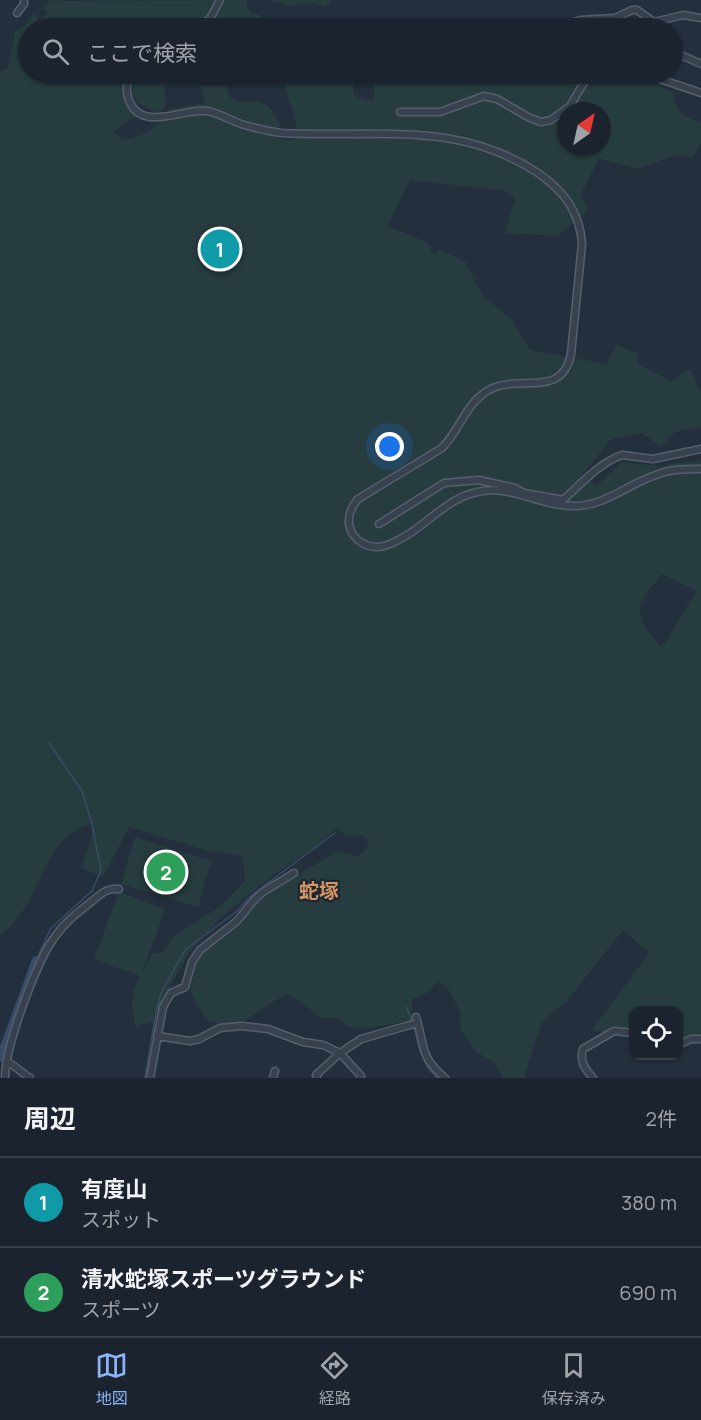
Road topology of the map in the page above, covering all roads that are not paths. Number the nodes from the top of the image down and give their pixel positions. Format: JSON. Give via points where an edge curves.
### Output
{"nodes":[{"id":1,"x":24,"y":0,"type":"edge"},
{"id":2,"x":220,"y":0,"type":"edge"},
{"id":3,"x":17,"y":13,"type":"dead end"},
{"id":4,"x":210,"y":18,"type":"edge"},
{"id":5,"x":615,"y":18,"type":"edge"},
{"id":6,"x":648,"y":18,"type":"edge"},
{"id":7,"x":671,"y":18,"type":"edge"},
{"id":8,"x":701,"y":18,"type":"edge"},
{"id":9,"x":683,"y":56,"type":"edge"},
{"id":10,"x":701,"y":64,"type":"edge"},
{"id":11,"x":127,"y":84,"type":"edge"},
{"id":12,"x":583,"y":84,"type":"edge"},
{"id":13,"x":674,"y":84,"type":"edge"},
{"id":14,"x":701,"y":93,"type":"edge"},
{"id":15,"x":399,"y":112,"type":"dead end"},
{"id":16,"x":701,"y":449,"type":"edge"},
{"id":17,"x":701,"y":469,"type":"edge"},
{"id":18,"x":379,"y":524,"type":"dead end"},
{"id":19,"x":294,"y":873,"type":"dead end"},
{"id":20,"x":119,"y":889,"type":"dead end"},
{"id":21,"x":629,"y":1033,"type":"edge"},
{"id":22,"x":157,"y":1036,"type":"junction"},
{"id":23,"x":701,"y":1039,"type":"edge"},
{"id":24,"x":683,"y":1043,"type":"edge"},
{"id":25,"x":340,"y":1053,"type":"junction"},
{"id":26,"x":5,"y":1056,"type":"edge"},
{"id":27,"x":5,"y":1078,"type":"edge"},
{"id":28,"x":30,"y":1078,"type":"edge"},
{"id":29,"x":150,"y":1078,"type":"edge"},
{"id":30,"x":317,"y":1078,"type":"edge"},
{"id":31,"x":360,"y":1078,"type":"edge"},
{"id":32,"x":445,"y":1078,"type":"edge"},
{"id":33,"x":593,"y":1078,"type":"edge"}],
"edges":[{"from":1,"to":3,"type":"street"},
{"from":2,"to":4,"type":"street"},
{"from":5,"to":6,"type":"street","via":[[632,10]]},
{"from":7,"to":8,"type":"street"},
{"from":9,"to":10,"type":"street"},
{"from":11,"to":17,"type":"street","via":[[131,105],[149,117],[206,111],[282,133],[434,135],[459,139],[490,148],[530,167],[564,195],[574,210],[580,226],[581,256],[569,363],[561,376],[540,383],[501,385],[481,395],[442,448],[358,499],[350,526],[355,537],[367,546],[395,542],[457,500],[477,492],[508,492],[551,505],[579,506],[603,501],[656,475]]},
{"from":12,"to":15,"type":"street","via":[[570,106],[551,120],[541,122],[484,96],[440,112]]},
{"from":13,"to":14,"type":"street"},
{"from":16,"to":18,"type":"street","via":[[653,459],[618,456],[603,464],[563,500],[479,480],[444,483]]},
{"from":19,"to":22,"type":"street","via":[[263,891],[237,921],[200,950],[185,987],[174,991],[163,1007]]},
{"from":20,"to":26,"type":"street","via":[[105,891],[54,938]]},
{"from":21,"to":33,"type":"street","via":[[614,1031],[583,1049],[583,1064]]},
{"from":22,"to":25,"type":"street","via":[[190,1041],[220,1028],[242,1026],[268,1029]]},
{"from":22,"to":29,"type":"street"},
{"from":23,"to":24,"type":"street"},
{"from":25,"to":30,"type":"street"},
{"from":25,"to":31,"type":"street"},
{"from":25,"to":32,"type":"street","via":[[360,1039],[416,1020],[427,1059]]},
{"from":26,"to":27,"type":"street"},
{"from":26,"to":28,"type":"street"}]}
